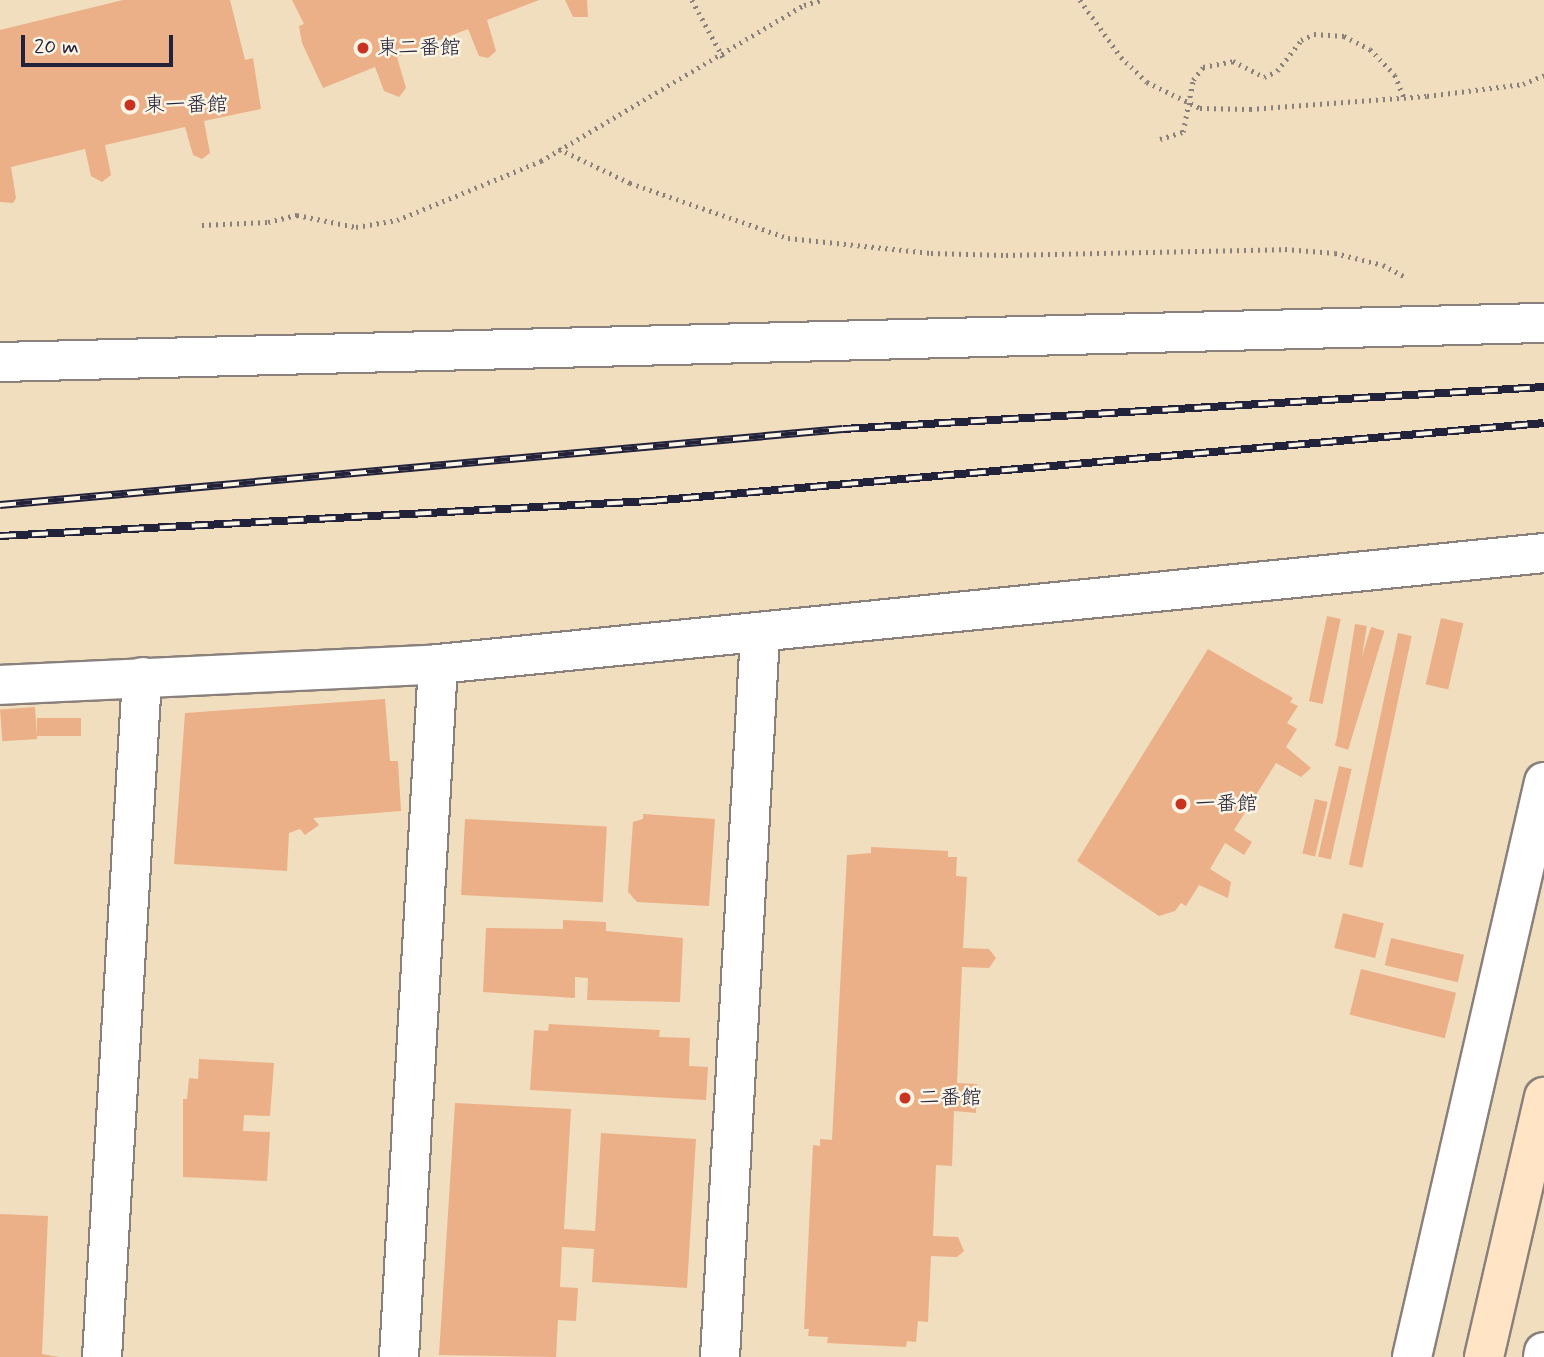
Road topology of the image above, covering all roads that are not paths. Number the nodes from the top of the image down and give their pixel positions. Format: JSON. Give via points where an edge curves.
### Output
{"nodes":[{"id":1,"x":1544,"y":323,"type":"edge"},
{"id":2,"x":0,"y":362,"type":"edge"},
{"id":3,"x":1544,"y":553,"type":"edge"},
{"id":4,"x":760,"y":634,"type":"junction"},
{"id":5,"x":438,"y":664,"type":"junction"},
{"id":6,"x":142,"y":677,"type":"junction"},
{"id":7,"x":0,"y":685,"type":"edge"},
{"id":8,"x":1544,"y":782,"type":"edge"},
{"id":9,"x":1544,"y":1097,"type":"edge"},
{"id":10,"x":102,"y":1357,"type":"edge"},
{"id":11,"x":400,"y":1357,"type":"edge"},
{"id":12,"x":720,"y":1357,"type":"edge"},
{"id":13,"x":1412,"y":1357,"type":"edge"},
{"id":14,"x":1483,"y":1357,"type":"edge"}],
"edges":[{"from":1,"to":2,"type":"street"},
{"from":3,"to":4,"type":"street"},
{"from":4,"to":5,"type":"street"},
{"from":4,"to":12,"type":"street"},
{"from":5,"to":6,"type":"street"},
{"from":5,"to":11,"type":"street"},
{"from":6,"to":7,"type":"street"},
{"from":6,"to":10,"type":"street"},
{"from":8,"to":13,"type":"street"},
{"from":9,"to":14,"type":"street"}]}
